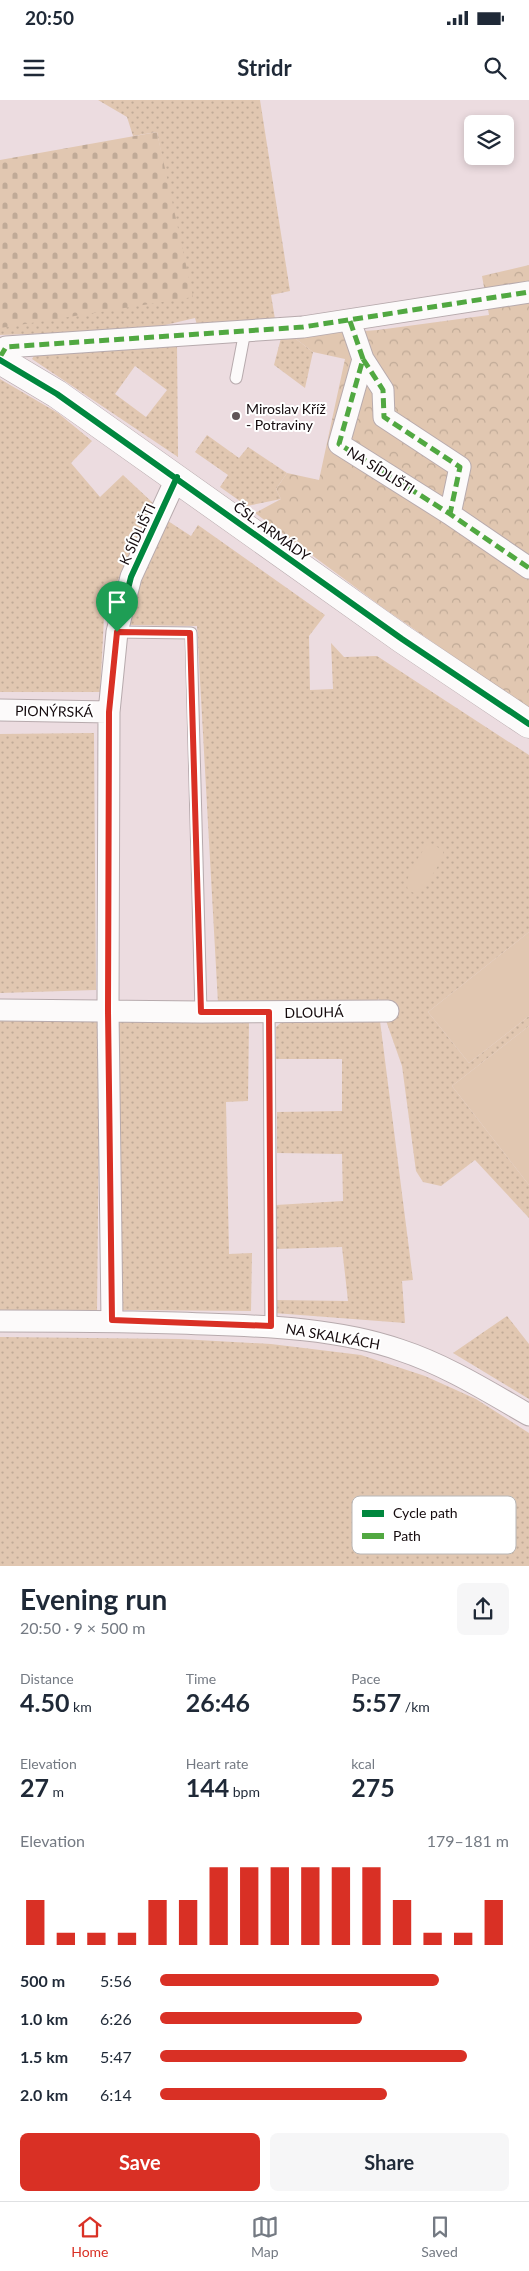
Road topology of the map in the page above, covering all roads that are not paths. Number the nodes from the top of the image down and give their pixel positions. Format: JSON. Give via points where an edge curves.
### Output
{"nodes":[{"id":1,"x":529,"y":292,"type":"edge"},
{"id":2,"x":350,"y":321,"type":"junction"},
{"id":3,"x":245,"y":331,"type":"junction"},
{"id":4,"x":0,"y":359,"type":"edge"},
{"id":5,"x":363,"y":359,"type":"junction"},
{"id":6,"x":236,"y":378,"type":"dead end"},
{"id":7,"x":177,"y":477,"type":"junction"},
{"id":8,"x":450,"y":514,"type":"junction"},
{"id":9,"x":529,"y":568,"type":"edge"},
{"id":10,"x":117,"y":632,"type":"junction"},
{"id":11,"x":0,"y":710,"type":"edge"},
{"id":12,"x":109,"y":712,"type":"junction"},
{"id":13,"x":529,"y":724,"type":"edge"},
{"id":14,"x":0,"y":1010,"type":"edge"},
{"id":15,"x":108,"y":1011,"type":"junction"},
{"id":16,"x":388,"y":1011,"type":"dead end"},
{"id":17,"x":201,"y":1012,"type":"junction"},
{"id":18,"x":269,"y":1012,"type":"junction"},
{"id":19,"x":0,"y":1320,"type":"edge"},
{"id":20,"x":112,"y":1320,"type":"junction"},
{"id":21,"x":271,"y":1326,"type":"junction"},
{"id":22,"x":529,"y":1415,"type":"edge"}],
"edges":[{"from":1,"to":2,"type":"street"},
{"from":2,"to":3,"type":"street"},
{"from":2,"to":5,"type":"street"},
{"from":3,"to":4,"type":"street","via":[[6,347]]},
{"from":3,"to":6,"type":"lane"},
{"from":4,"to":7,"type":"street","name":"ČSL. ARMÁDY","via":[[58,394]]},
{"from":5,"to":8,"type":"street","via":[[383,390],[384,417],[460,467]]},
{"from":5,"to":8,"type":"street","name":"NA SÍDLIŠTI","via":[[339,444]]},
{"from":7,"to":10,"type":"street","name":"K SÍDLIŠTI","via":[[131,577]]},
{"from":7,"to":13,"type":"street","name":"ČSL. ARMÁDY","via":[[402,638]]},
{"from":8,"to":9,"type":"street","name":"NA SÍDLIŠTI"},
{"from":10,"to":12,"type":"street","name":"K SÍDLIŠTI"},
{"from":10,"to":17,"type":"lane","via":[[190,633]]},
{"from":11,"to":12,"type":"street","name":"PIONÝRSKÁ"},
{"from":12,"to":15,"type":"street","name":"K SÍDLIŠTI"},
{"from":14,"to":15,"type":"street","name":"DLOUHÁ"},
{"from":15,"to":17,"type":"street","name":"DLOUHÁ"},
{"from":15,"to":20,"type":"street","name":"K SÍDLIŠTI"},
{"from":16,"to":18,"type":"street","name":"DLOUHÁ"},
{"from":17,"to":18,"type":"street","name":"DLOUHÁ"},
{"from":18,"to":21,"type":"lane"},
{"from":19,"to":20,"type":"street","name":"NA SKALKÁCH"},
{"from":20,"to":21,"type":"street","name":"NA SKALKÁCH"},
{"from":21,"to":22,"type":"street","name":"NA SKALKÁCH","via":[[347,1337],[398,1349],[455,1373]]}]}
